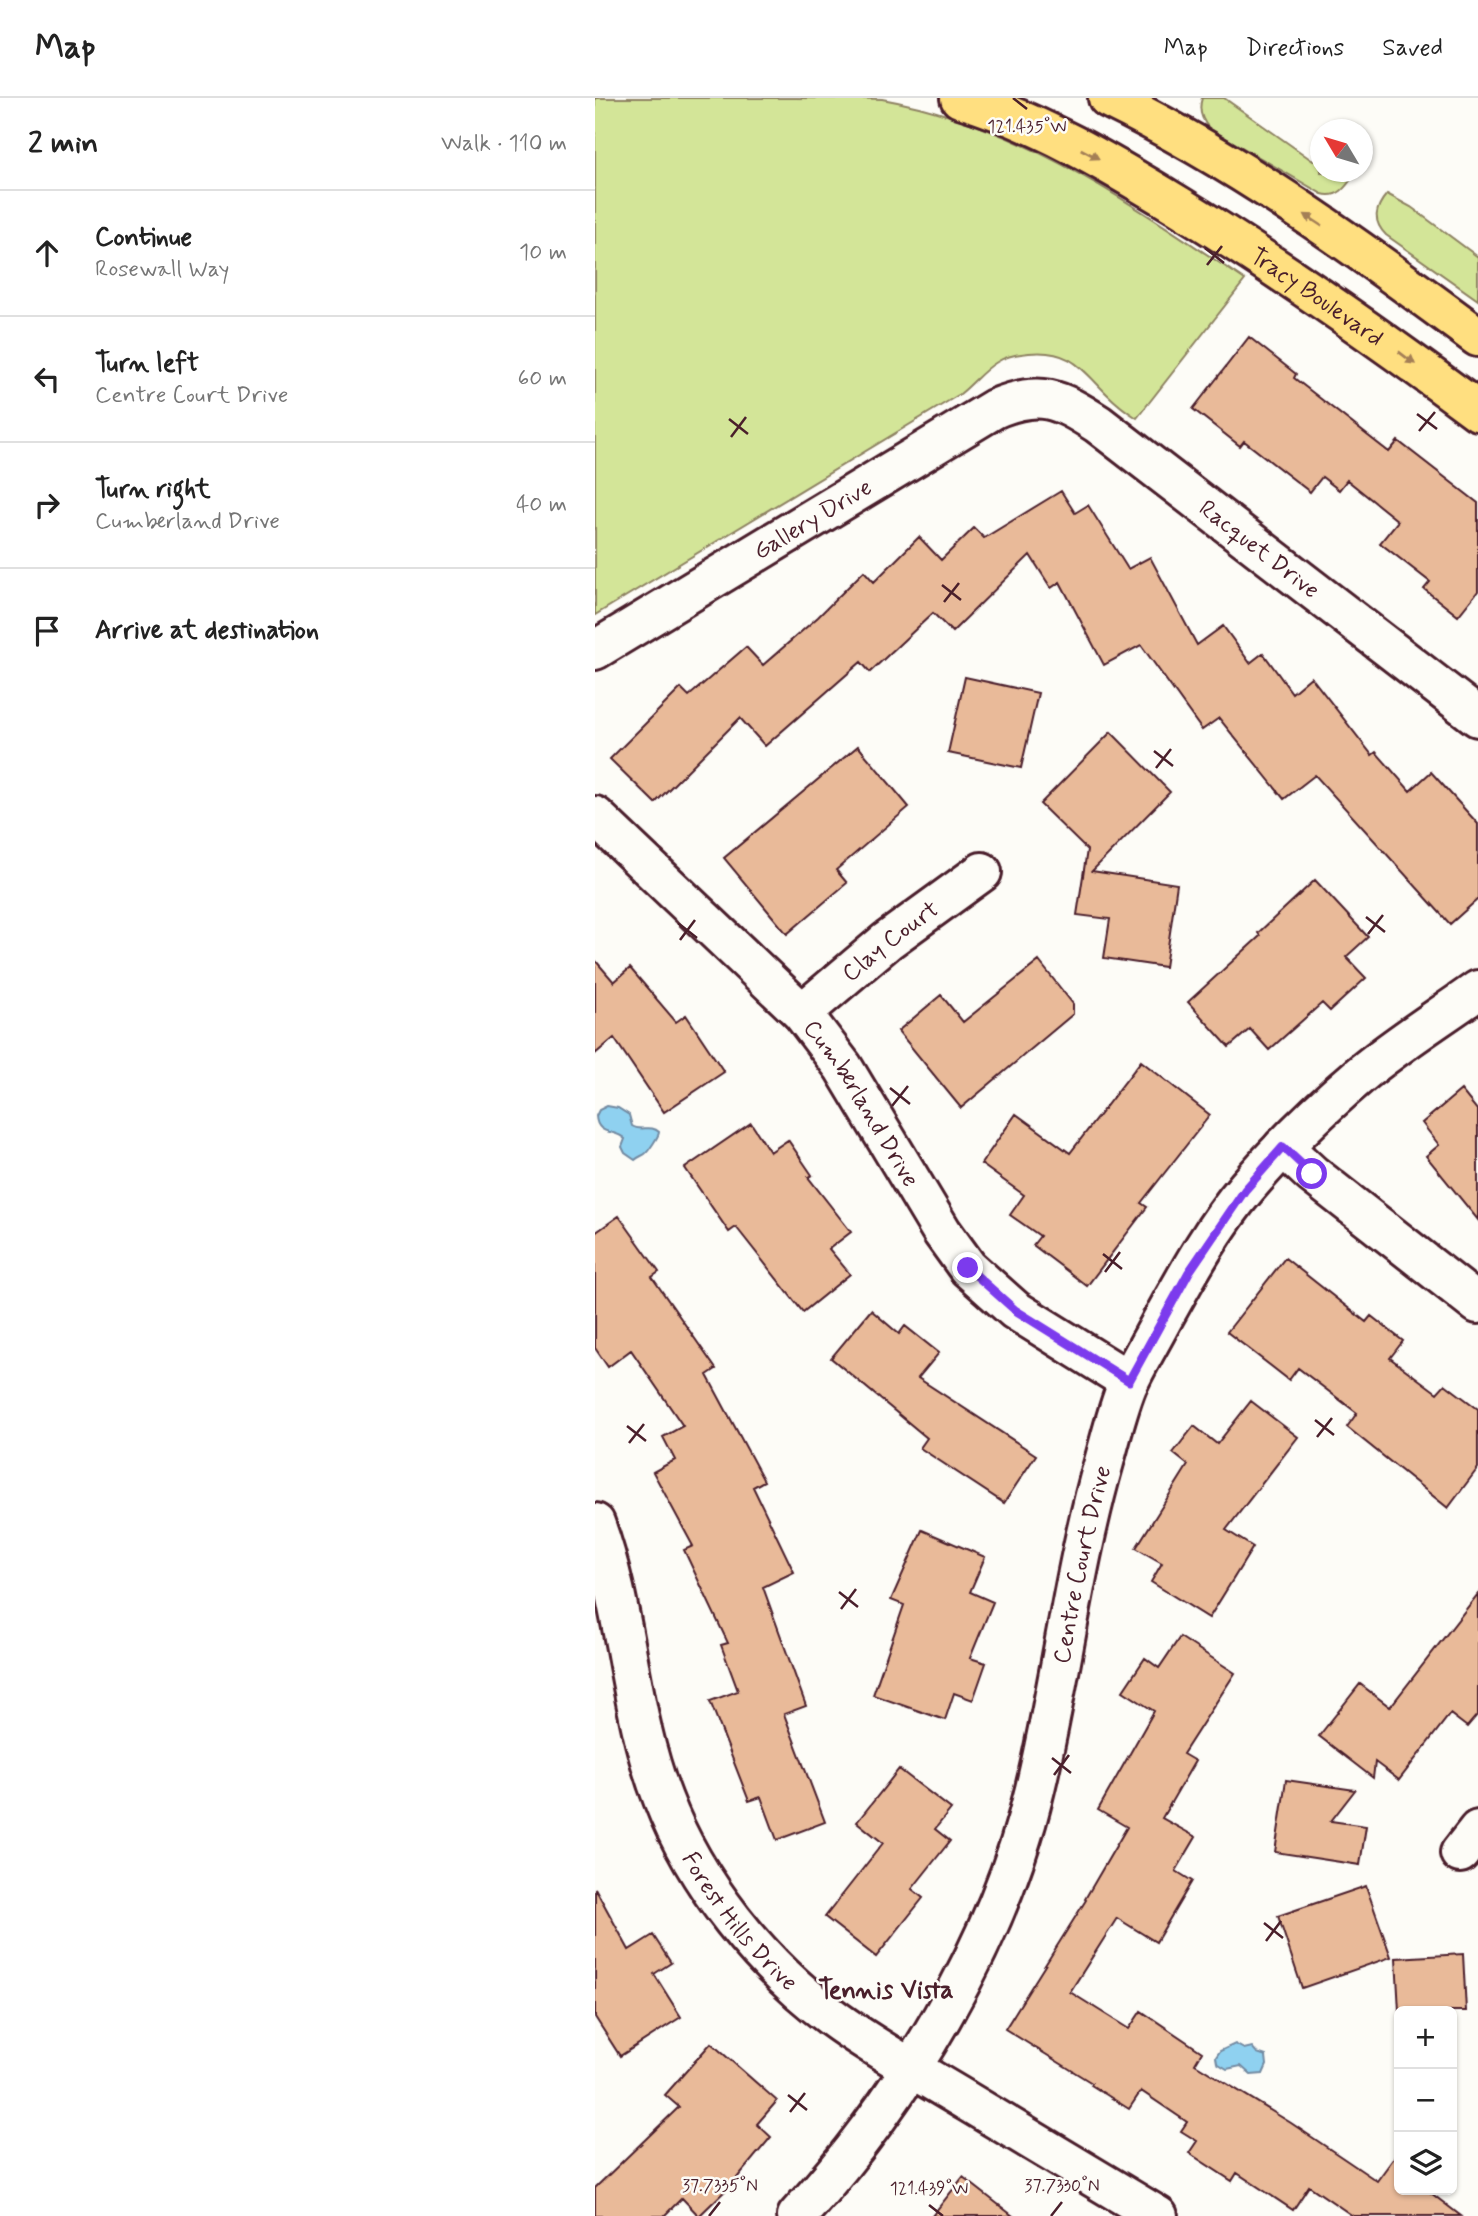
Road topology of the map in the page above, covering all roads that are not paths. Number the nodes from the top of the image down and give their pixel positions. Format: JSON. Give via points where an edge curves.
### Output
{"nodes":[{"id":1,"x":960,"y":98,"type":"edge"},
{"id":2,"x":1108,"y":98,"type":"edge"},
{"id":3,"x":1478,"y":337,"type":"edge"},
{"id":4,"x":1034,"y":397,"type":"joint"},
{"id":5,"x":1478,"y":411,"type":"edge"},
{"id":6,"x":595,"y":650,"type":"edge"},
{"id":7,"x":1478,"y":717,"type":"edge"},
{"id":8,"x":595,"y":816,"type":"edge"},
{"id":9,"x":982,"y":872,"type":"dead end"},
{"id":10,"x":1478,"y":990,"type":"edge"},
{"id":11,"x":802,"y":1013,"type":"junction"},
{"id":12,"x":1283,"y":1147,"type":"junction"},
{"id":13,"x":1478,"y":1304,"type":"edge"},
{"id":14,"x":1129,"y":1381,"type":"junction"},
{"id":15,"x":595,"y":1523,"type":"edge"},
{"id":16,"x":911,"y":2067,"type":"junction"},
{"id":17,"x":797,"y":2216,"type":"edge"},
{"id":18,"x":1158,"y":2216,"type":"edge"}],
"edges":[{"from":1,"to":5,"type":"main road","name":"Tracy Boulevard","one_way":true,"via":[[1028,124],[1125,173],[1292,277]]},
{"from":3,"to":2,"type":"main road","one_way":true,"via":[[1370,258],[1216,157]]},
{"from":4,"to":6,"type":"street","name":"Gallery Drive","via":[[994,409]]},
{"from":4,"to":7,"type":"street","name":"Racquet Drive","via":[[1066,404],[1098,424]]},
{"from":8,"to":11,"type":"street","name":"Cumberland Drive"},
{"from":9,"to":11,"type":"street","name":"Clay Court","via":[[887,941]]},
{"from":10,"to":12,"type":"street","name":"Centre Court Drive","via":[[1363,1073]]},
{"from":11,"to":14,"type":"street","name":"Cumberland Drive","via":[[843,1067],[968,1268],[1015,1310]]},
{"from":12,"to":13,"type":"street"},
{"from":12,"to":14,"type":"street","name":"Centre Court Drive","via":[[1245,1190],[1189,1272]]},
{"from":14,"to":16,"type":"street","name":"Centre Court Drive","via":[[1090,1511],[1035,1790],[1013,1867],[940,2020]]},
{"from":15,"to":16,"type":"street","name":"Forest Hills Drive","via":[[618,1605],[647,1751],[686,1848],[722,1905],[792,1984],[832,2017]]},
{"from":16,"to":17,"type":"street","name":"Centre Court Drive","via":[[877,2118]]},
{"from":16,"to":18,"type":"street","name":"Forest Hills Drive"}]}
